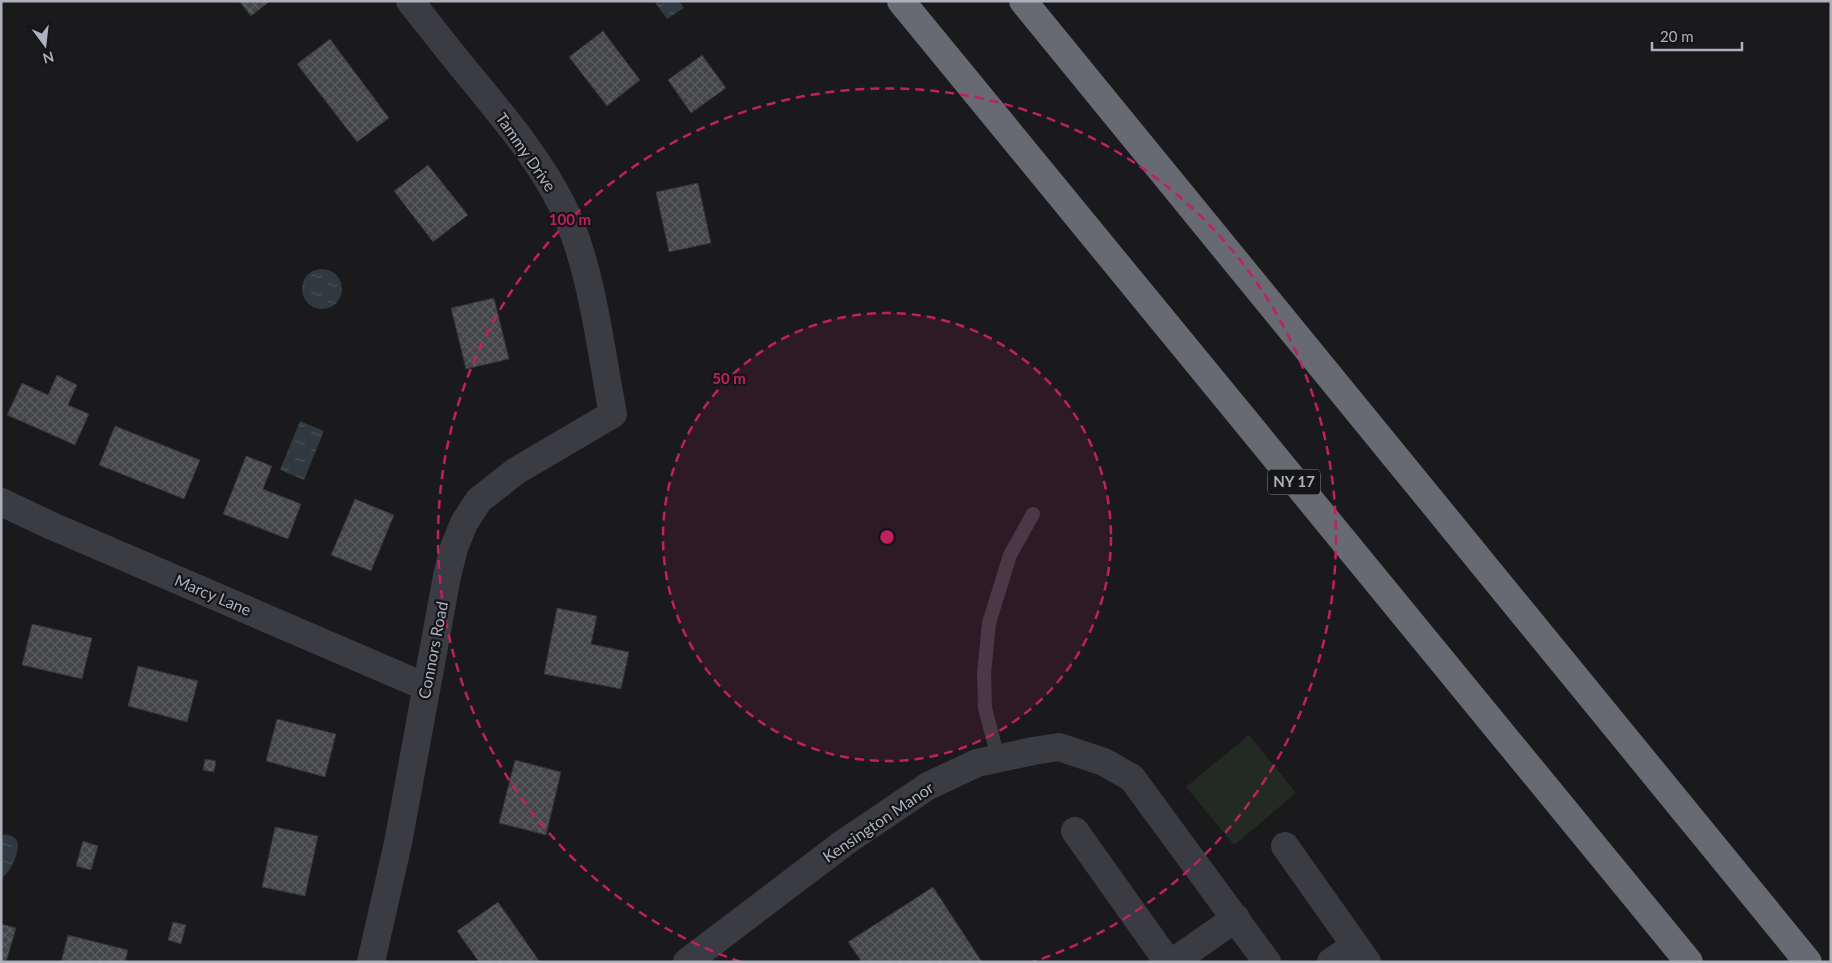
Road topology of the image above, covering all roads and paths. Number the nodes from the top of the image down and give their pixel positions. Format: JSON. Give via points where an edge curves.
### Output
{"nodes":[{"id":1,"x":410,"y":1,"type":"edge"},
{"id":2,"x":902,"y":1,"type":"edge"},
{"id":3,"x":1023,"y":1,"type":"edge"},
{"id":4,"x":613,"y":414,"type":"joint"},
{"id":5,"x":1,"y":502,"type":"edge"},
{"id":6,"x":1033,"y":514,"type":"dead end"},
{"id":7,"x":426,"y":687,"type":"junction"},
{"id":8,"x":998,"y":758,"type":"junction"},
{"id":9,"x":1075,"y":830,"type":"dead end"},
{"id":10,"x":1285,"y":846,"type":"dead end"},
{"id":11,"x":1236,"y":918,"type":"junction"},
{"id":12,"x":1361,"y":954,"type":"edge"},
{"id":13,"x":371,"y":962,"type":"edge"},
{"id":14,"x":687,"y":962,"type":"edge"},
{"id":15,"x":1168,"y":962,"type":"edge"},
{"id":16,"x":1173,"y":962,"type":"edge"},
{"id":17,"x":1267,"y":962,"type":"edge"},
{"id":18,"x":1331,"y":962,"type":"edge"},
{"id":19,"x":1688,"y":962,"type":"edge"},
{"id":20,"x":1808,"y":962,"type":"edge"}],
"edges":[{"from":1,"to":4,"type":"street","name":"Tammy Drive","via":[[510,126],[562,205],[590,290]]},
{"from":2,"to":19,"type":"highway","number":"NY 17"},
{"from":3,"to":20,"type":"highway"},
{"from":4,"to":7,"type":"street","name":"Connors Road","via":[[516,471],[479,500],[464,523],[454,548]]},
{"from":5,"to":7,"type":"street","name":"Marcy Lane"},
{"from":6,"to":8,"type":"lane","via":[[1010,555],[989,623],[984,674],[985,708]]},
{"from":7,"to":13,"type":"street","name":"Connors Road","via":[[398,843]]},
{"from":8,"to":11,"type":"street","name":"Kensington Manor","via":[[1059,748],[1104,762],[1132,778]]},
{"from":8,"to":14,"type":"street","name":"Kensington Manor","via":[[977,763],[928,786],[845,842]]},
{"from":9,"to":15,"type":"street"},
{"from":10,"to":12,"type":"street"},
{"from":11,"to":16,"type":"street"},
{"from":11,"to":17,"type":"street","name":"Kensington Manor"},
{"from":12,"to":18,"type":"street"}]}
